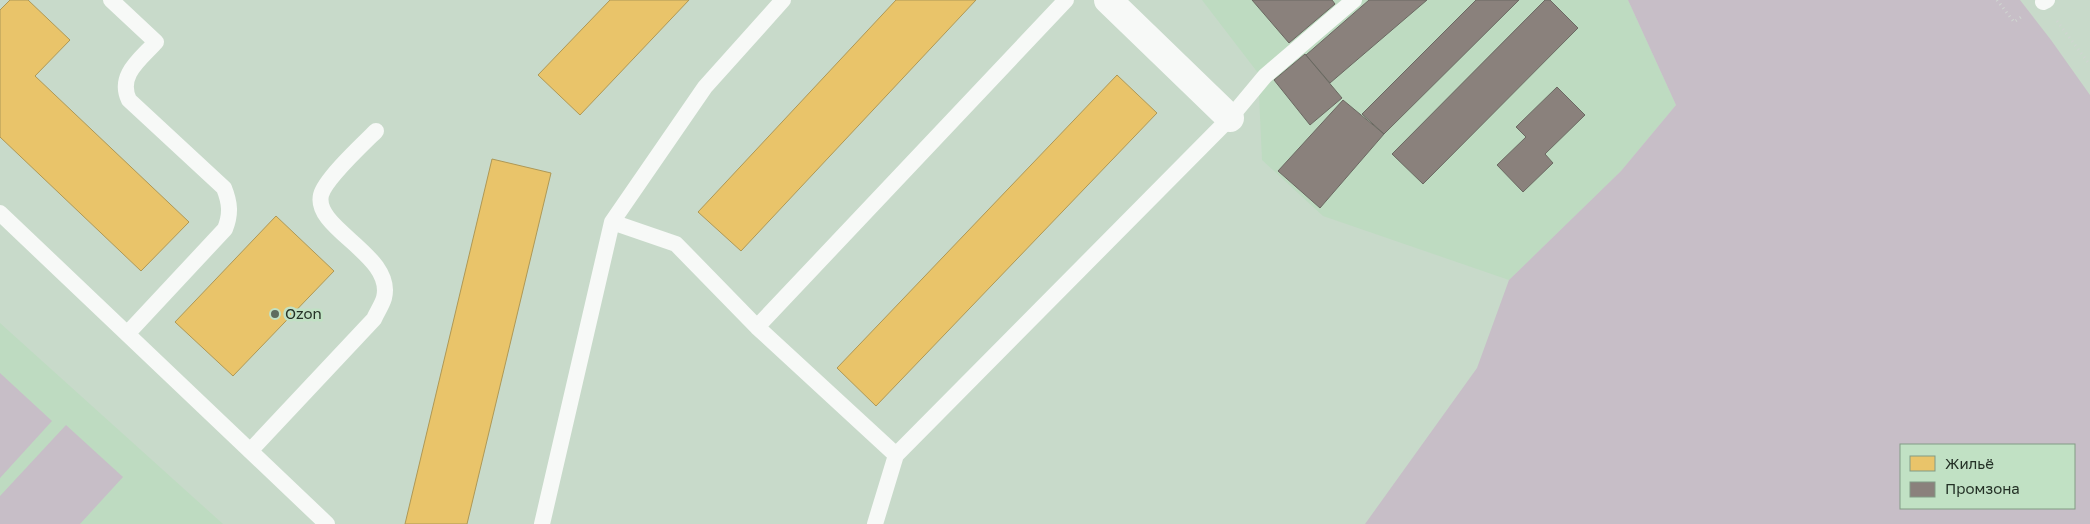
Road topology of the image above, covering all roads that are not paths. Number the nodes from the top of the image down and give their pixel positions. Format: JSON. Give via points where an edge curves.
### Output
{"nodes":[{"id":1,"x":111,"y":0,"type":"edge"},
{"id":2,"x":783,"y":0,"type":"edge"},
{"id":3,"x":1066,"y":0,"type":"edge"},
{"id":4,"x":1108,"y":0,"type":"edge"},
{"id":5,"x":1354,"y":0,"type":"edge"},
{"id":6,"x":1230,"y":118,"type":"junction"},
{"id":7,"x":376,"y":131,"type":"dead end"},
{"id":8,"x":0,"y":213,"type":"edge"},
{"id":9,"x":612,"y":222,"type":"junction"},
{"id":10,"x":757,"y":327,"type":"junction"},
{"id":11,"x":127,"y":334,"type":"junction"},
{"id":12,"x":250,"y":451,"type":"junction"},
{"id":13,"x":896,"y":455,"type":"junction"},
{"id":14,"x":328,"y":524,"type":"edge"},
{"id":15,"x":542,"y":524,"type":"edge"},
{"id":16,"x":875,"y":524,"type":"edge"}],
"edges":[{"from":1,"to":11,"type":"lane","via":[[156,42],[129,72],[125,86],[130,100],[224,188],[230,207],[225,229]]},
{"from":2,"to":9,"type":"lane","via":[[705,87]]},
{"from":3,"to":10,"type":"lane"},
{"from":4,"to":6,"type":"street"},
{"from":5,"to":6,"type":"lane","via":[[1264,76]]},
{"from":6,"to":13,"type":"lane"},
{"from":7,"to":12,"type":"lane","via":[[326,184],[320,196],[328,220],[370,259],[383,278],[384,298],[374,319]]},
{"from":8,"to":11,"type":"lane"},
{"from":9,"to":10,"type":"lane","via":[[676,244]]},
{"from":9,"to":15,"type":"lane"},
{"from":10,"to":13,"type":"lane"},
{"from":11,"to":12,"type":"lane"},
{"from":12,"to":14,"type":"lane"},
{"from":13,"to":16,"type":"lane"}]}
